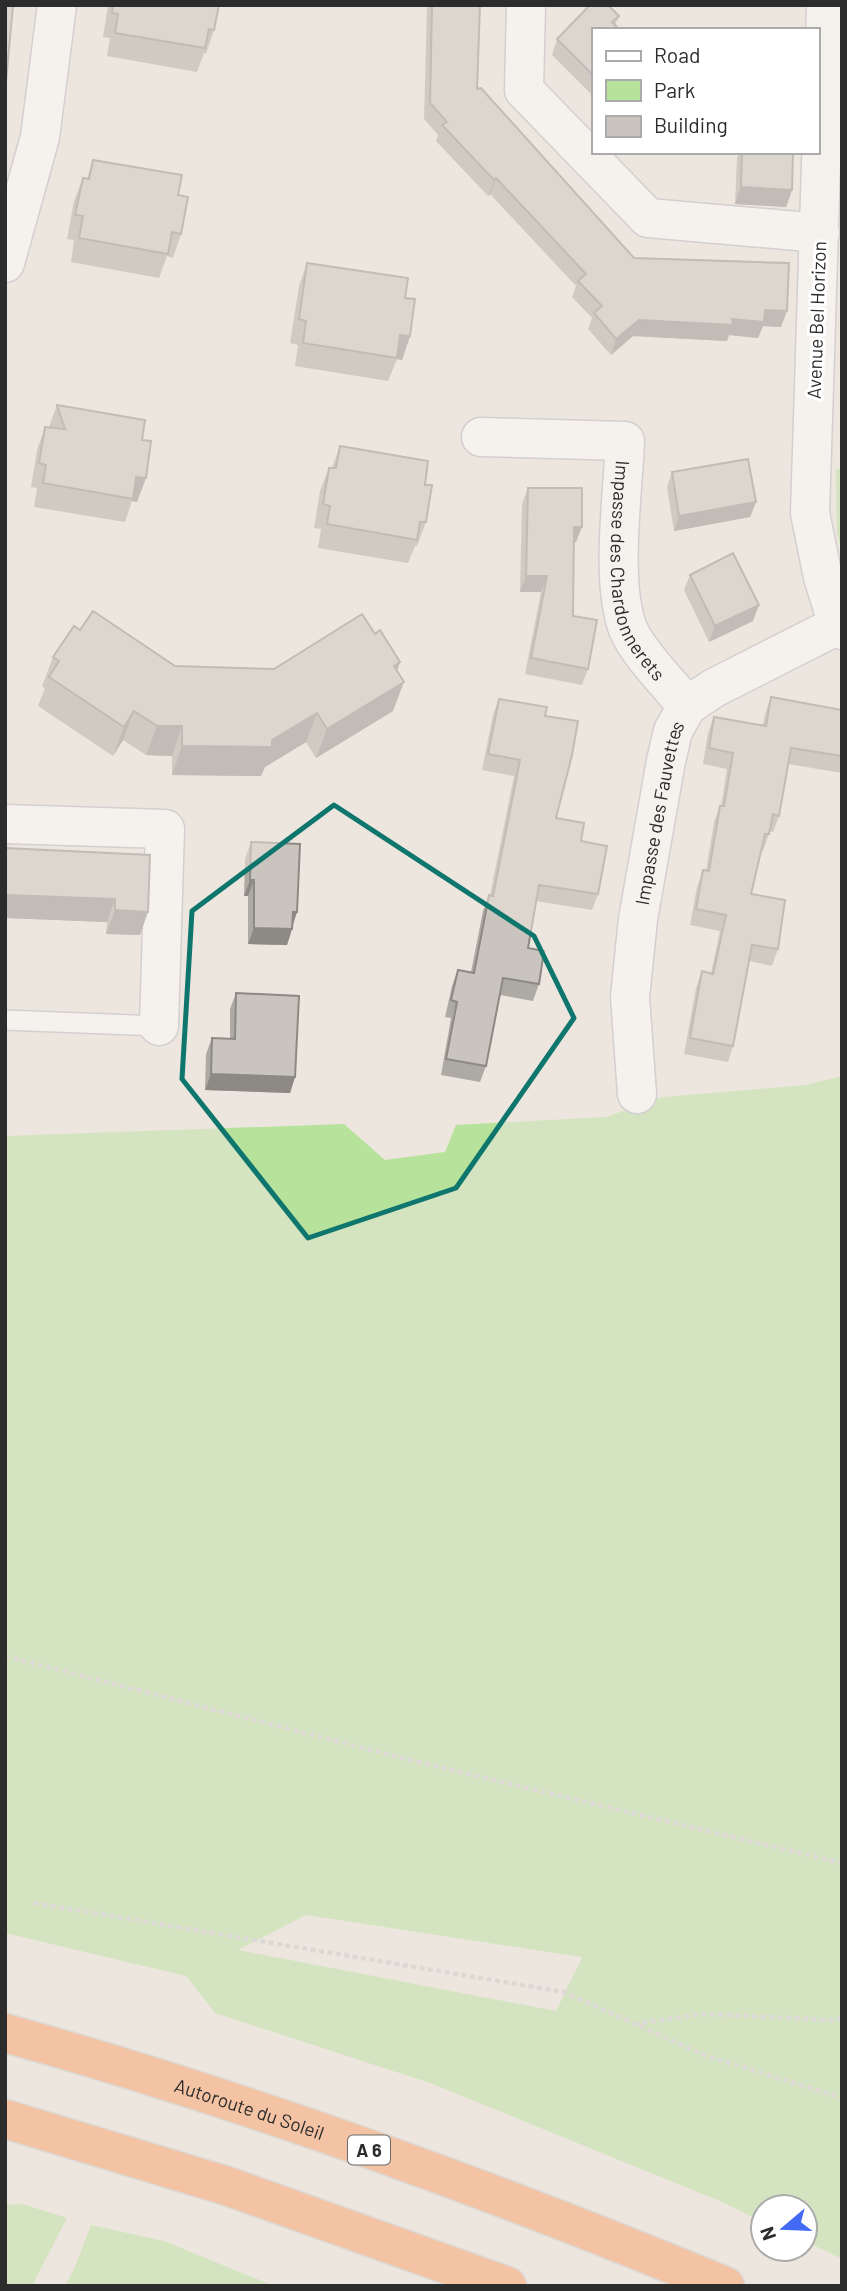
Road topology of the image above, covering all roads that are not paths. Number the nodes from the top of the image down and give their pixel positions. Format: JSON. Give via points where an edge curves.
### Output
{"nodes":[{"id":1,"x":57,"y":5,"type":"edge"},
{"id":2,"x":526,"y":5,"type":"edge"},
{"id":3,"x":826,"y":5,"type":"edge"},
{"id":4,"x":23,"y":140,"type":"edge"},
{"id":5,"x":820,"y":233,"type":"junction"},
{"id":6,"x":5,"y":263,"type":"edge"},
{"id":7,"x":481,"y":437,"type":"dead end"},
{"id":8,"x":840,"y":627,"type":"edge"},
{"id":9,"x":687,"y":706,"type":"junction"},
{"id":10,"x":6,"y":819,"type":"edge"},
{"id":11,"x":5,"y":1020,"type":"edge"},
{"id":12,"x":159,"y":1026,"type":"joint"},
{"id":13,"x":637,"y":1094,"type":"dead end"},
{"id":14,"x":5,"y":2033,"type":"edge"},
{"id":15,"x":5,"y":2119,"type":"edge"},
{"id":16,"x":507,"y":2286,"type":"edge"},
{"id":17,"x":725,"y":2286,"type":"edge"}],
"edges":[{"from":1,"to":4,"type":"street"},
{"from":2,"to":5,"type":"street","via":[[524,90],[648,218]]},
{"from":3,"to":5,"type":"street","name":"Avenue Bel Horizon"},
{"from":4,"to":6,"type":"street"},
{"from":5,"to":8,"type":"street","name":"Avenue Bel Horizon","via":[[810,513],[822,577]]},
{"from":7,"to":9,"type":"street","name":"Impasse des Chardonnerets","via":[[625,441],[619,564],[629,630]]},
{"from":8,"to":9,"type":"street","name":"Impasse des Fauvettes","via":[[714,688]]},
{"from":9,"to":13,"type":"street","name":"Impasse des Fauvettes","via":[[673,731],[666,761],[638,919],[631,997]]},
{"from":10,"to":12,"type":"street","via":[[165,829]]},
{"from":11,"to":12,"type":"lane"},
{"from":14,"to":17,"type":"highway","name":"Autoroute du Soleil","number":"A 6","via":[[249,2107],[622,2243]]},
{"from":15,"to":16,"type":"highway","via":[[227,2186]]}]}
